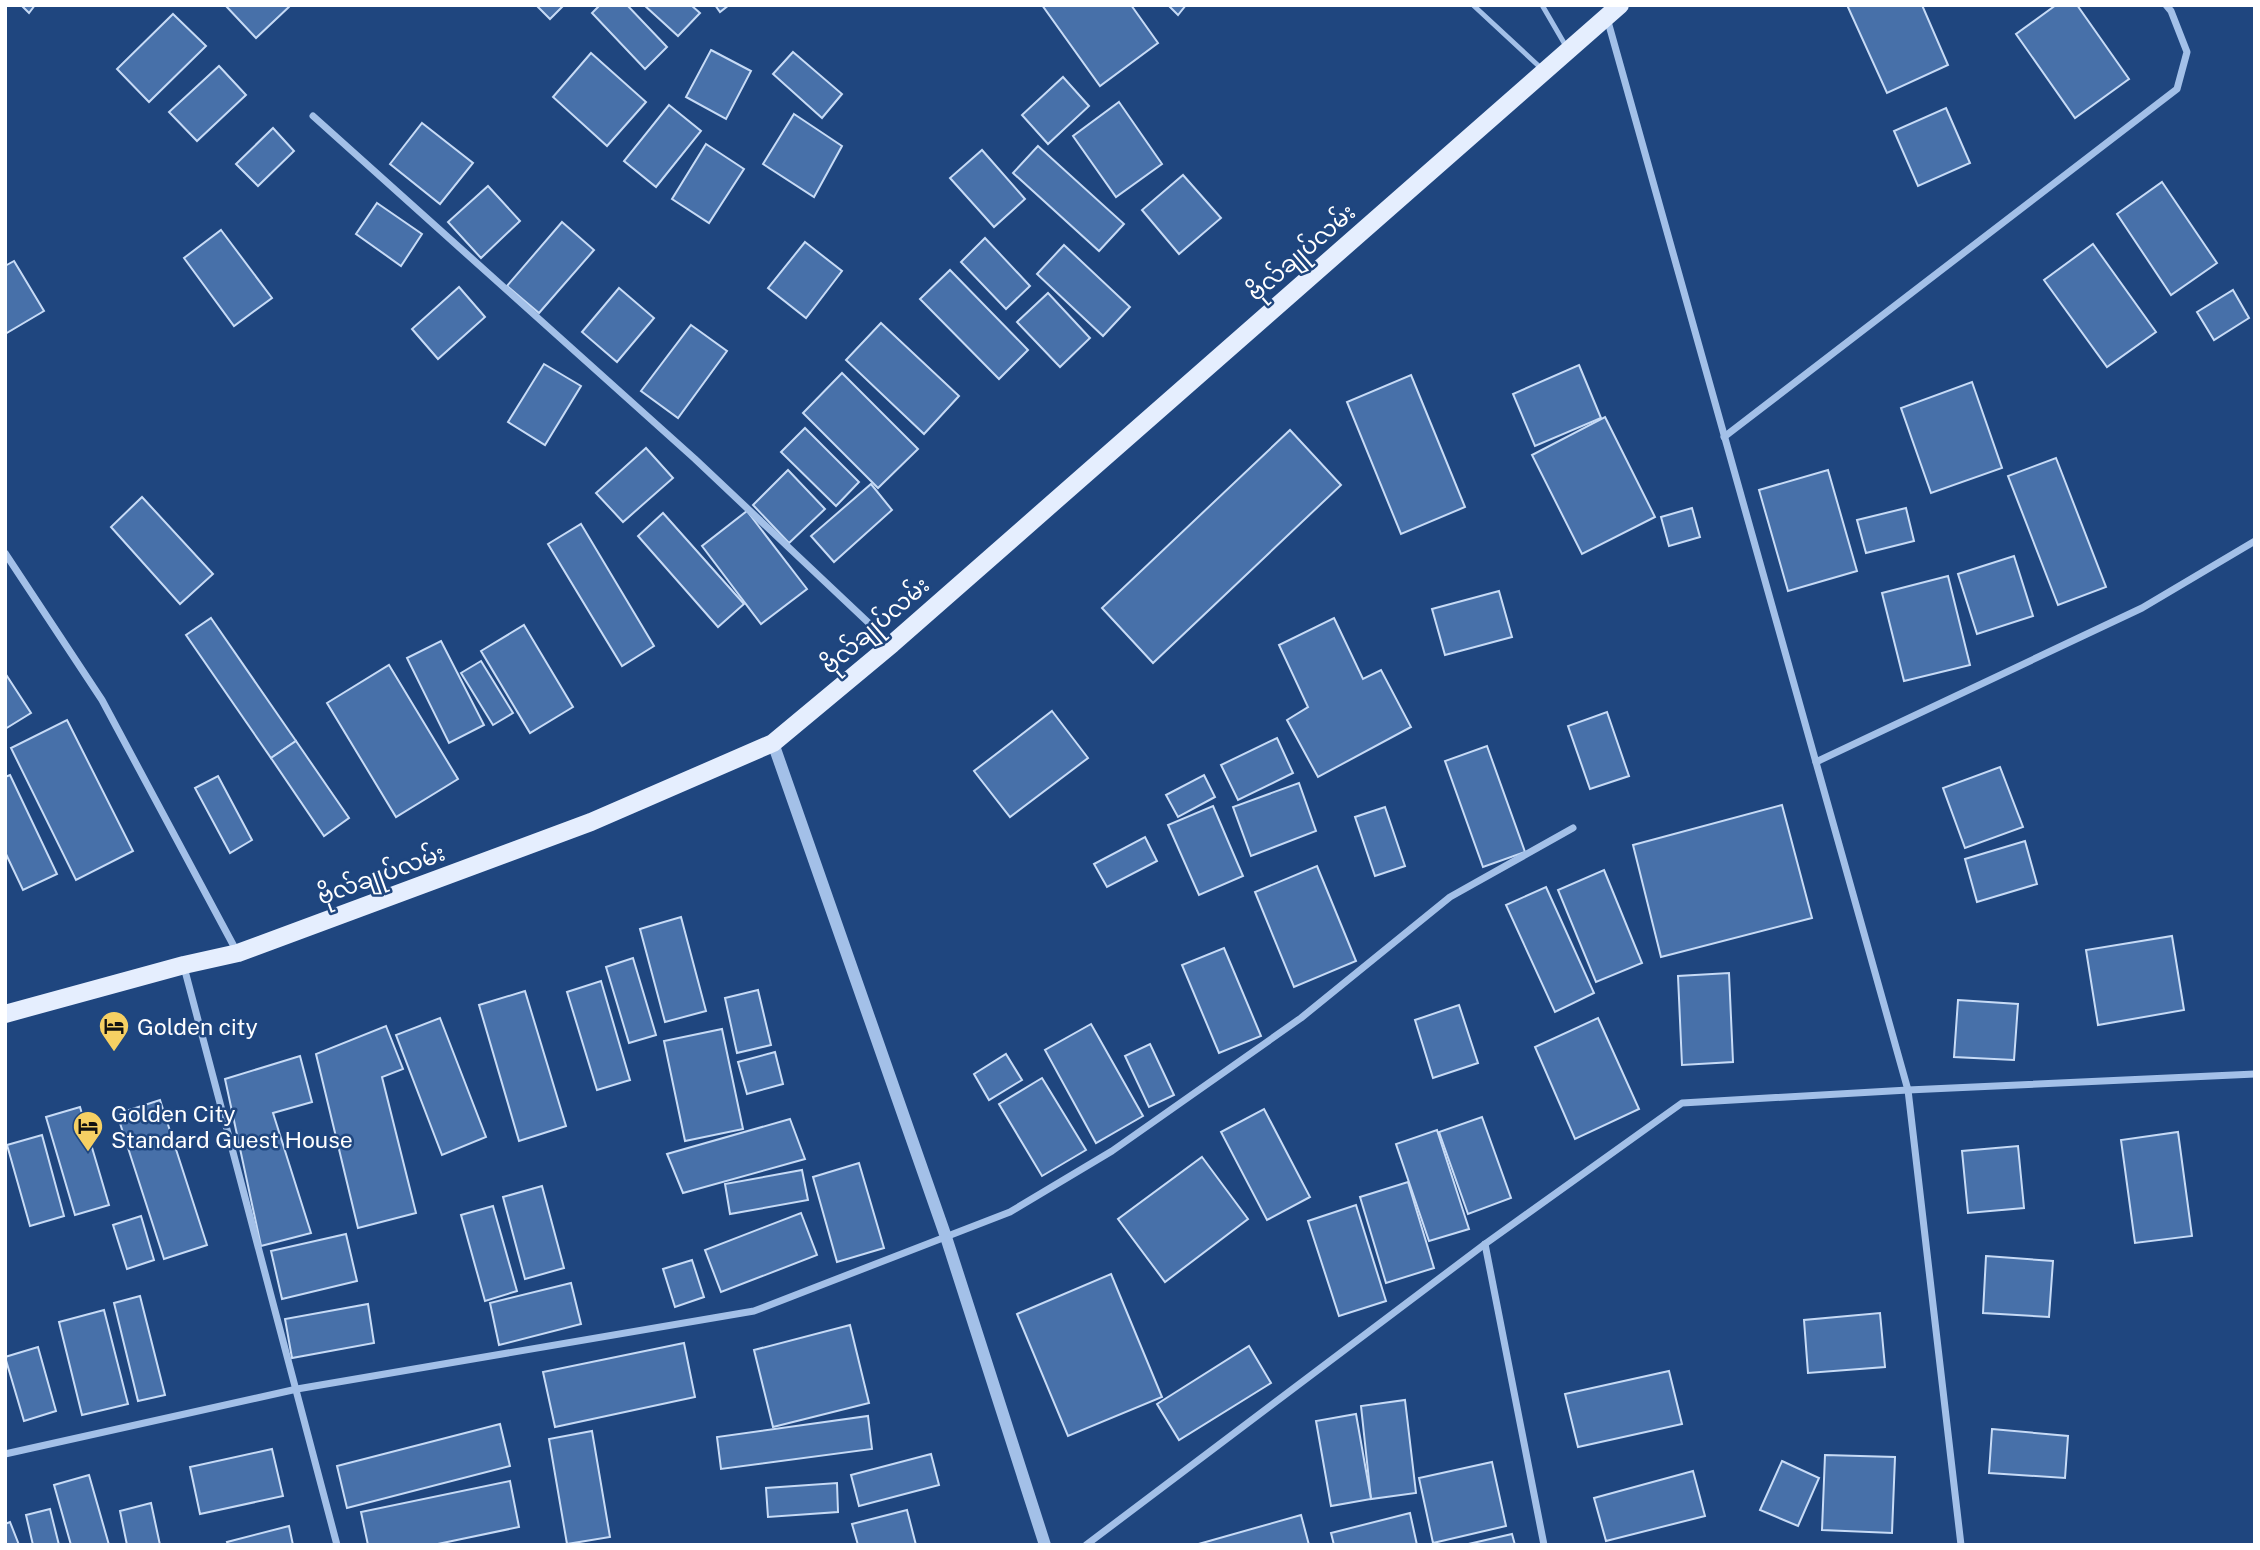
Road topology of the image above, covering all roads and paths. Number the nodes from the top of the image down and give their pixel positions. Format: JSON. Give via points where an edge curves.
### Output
{"nodes":[{"id":1,"x":1474,"y":5,"type":"edge"},
{"id":2,"x":1542,"y":5,"type":"edge"},
{"id":3,"x":2166,"y":5,"type":"edge"},
{"id":4,"x":1614,"y":11,"type":"edge"},
{"id":5,"x":1568,"y":50,"type":"junction"},
{"id":6,"x":1545,"y":71,"type":"junction"},
{"id":7,"x":313,"y":116,"type":"dead end"},
{"id":8,"x":1724,"y":437,"type":"junction"},
{"id":9,"x":2255,"y":541,"type":"edge"},
{"id":10,"x":5,"y":553,"type":"edge"},
{"id":11,"x":892,"y":644,"type":"junction"},
{"id":12,"x":773,"y":743,"type":"junction"},
{"id":13,"x":1816,"y":762,"type":"junction"},
{"id":14,"x":1573,"y":828,"type":"dead end"},
{"id":15,"x":238,"y":953,"type":"junction"},
{"id":16,"x":184,"y":965,"type":"junction"},
{"id":17,"x":5,"y":1014,"type":"edge"},
{"id":18,"x":2255,"y":1074,"type":"edge"},
{"id":19,"x":1908,"y":1090,"type":"junction"},
{"id":20,"x":946,"y":1237,"type":"junction"},
{"id":21,"x":1485,"y":1244,"type":"junction"},
{"id":22,"x":297,"y":1389,"type":"junction"},
{"id":23,"x":5,"y":1454,"type":"edge"},
{"id":24,"x":337,"y":1545,"type":"edge"},
{"id":25,"x":1045,"y":1545,"type":"edge"},
{"id":26,"x":1086,"y":1545,"type":"edge"},
{"id":27,"x":1544,"y":1545,"type":"edge"},
{"id":28,"x":1961,"y":1545,"type":"edge"}],
"edges":[{"from":1,"to":6,"type":"lane"},
{"from":2,"to":5,"type":"lane"},
{"from":3,"to":8,"type":"street","via":[[2187,52],[2177,89]]},
{"from":4,"to":5,"type":"main road","name":"ဗိုလ်ချုပ်လမ်း"},
{"from":4,"to":8,"type":"street"},
{"from":5,"to":6,"type":"main road","name":"ဗိုလ်ချုပ်လမ်း"},
{"from":6,"to":11,"type":"main road","name":"ဗိုလ်ချုပ်လမ်း"},
{"from":7,"to":11,"type":"street","via":[[695,459]]},
{"from":8,"to":13,"type":"street"},
{"from":9,"to":13,"type":"street","via":[[2142,608]]},
{"from":10,"to":15,"type":"street","via":[[102,700]]},
{"from":11,"to":12,"type":"main road","name":"ဗိုလ်ချုပ်လမ်း"},
{"from":12,"to":15,"type":"main road","name":"ဗိုလ်ချုပ်လမ်း","via":[[591,822]]},
{"from":12,"to":20,"type":"street"},
{"from":13,"to":19,"type":"street"},
{"from":14,"to":20,"type":"street","via":[[1450,897],[1301,1017],[1112,1151],[1010,1212]]},
{"from":15,"to":16,"type":"main road","name":"ဗိုလ်ချုပ်လမ်း"},
{"from":16,"to":17,"type":"main road","name":"ဗိုလ်ချုပ်လမ်း"},
{"from":16,"to":22,"type":"street"},
{"from":18,"to":19,"type":"street"},
{"from":19,"to":21,"type":"street","via":[[1682,1103]]},
{"from":19,"to":28,"type":"street"},
{"from":20,"to":22,"type":"street","via":[[754,1311]]},
{"from":20,"to":25,"type":"street"},
{"from":21,"to":26,"type":"street"},
{"from":21,"to":27,"type":"street"},
{"from":22,"to":23,"type":"street"},
{"from":22,"to":24,"type":"street"}]}
